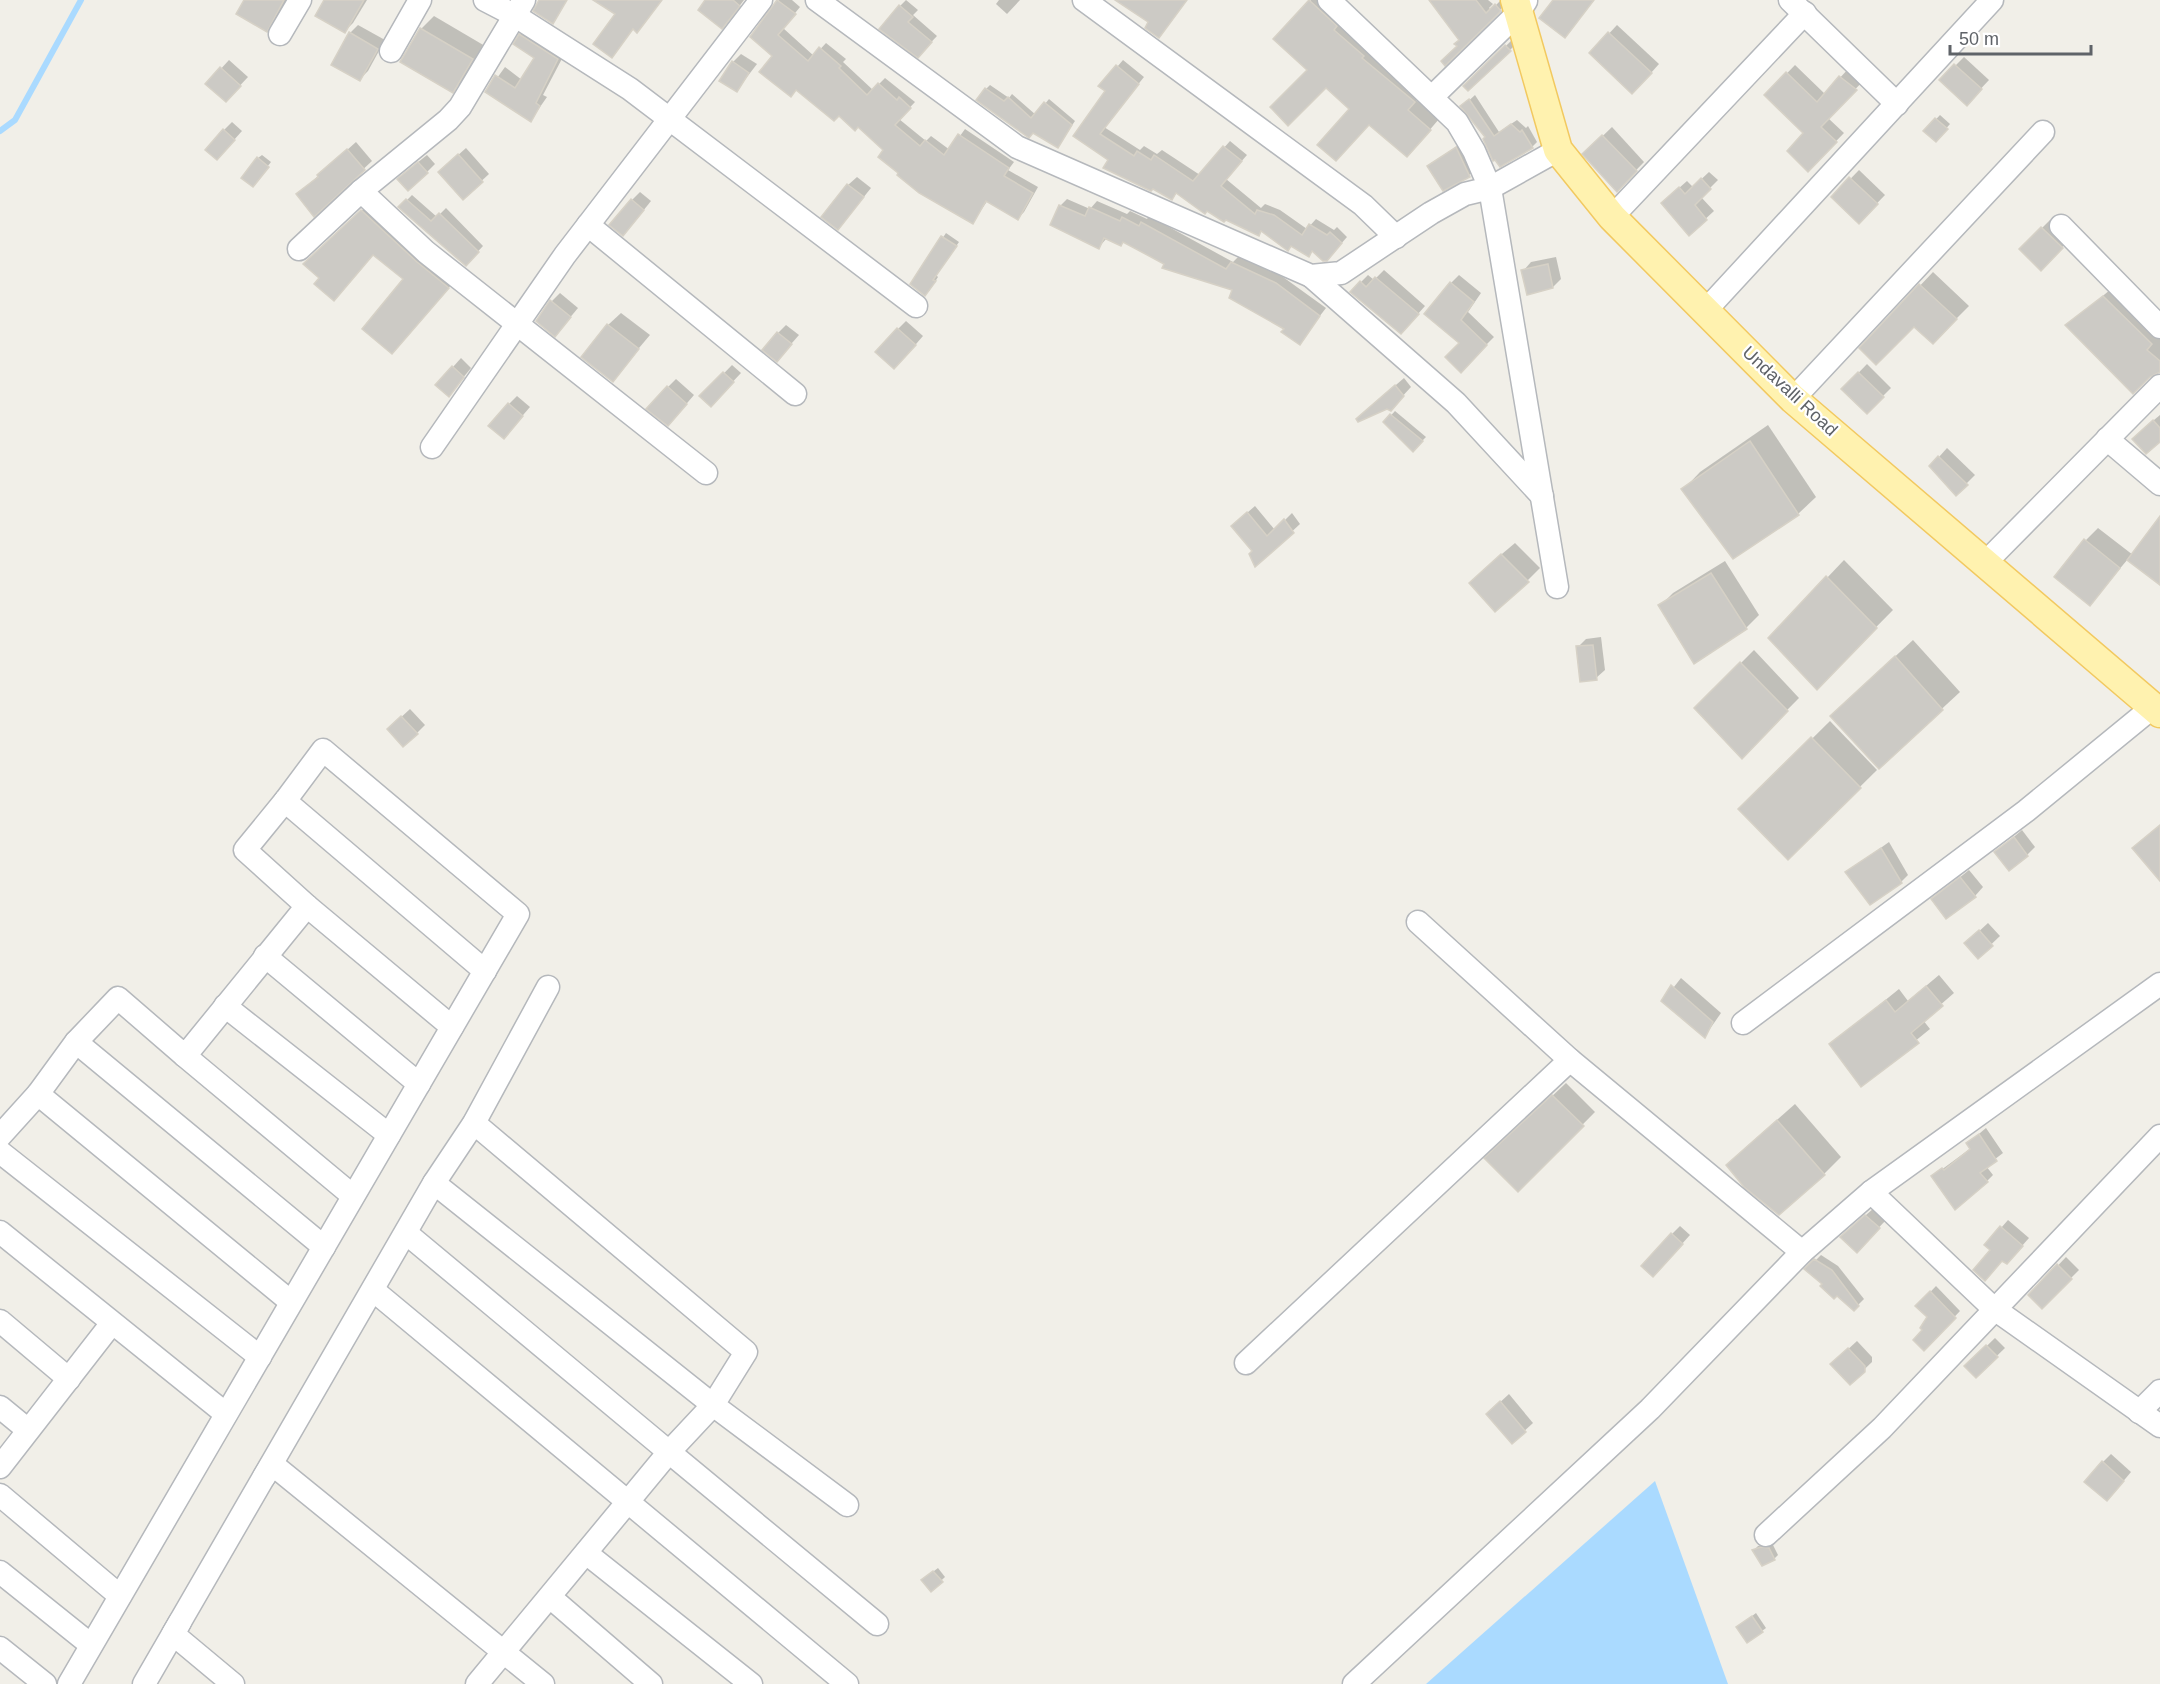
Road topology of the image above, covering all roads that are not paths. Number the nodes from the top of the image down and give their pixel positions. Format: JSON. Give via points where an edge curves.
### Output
{"nodes":[{"id":1,"x":300,"y":0,"type":"edge"},
{"id":2,"x":420,"y":0,"type":"edge"},
{"id":3,"x":485,"y":0,"type":"edge"},
{"id":4,"x":761,"y":0,"type":"edge"},
{"id":5,"x":817,"y":0,"type":"edge"},
{"id":6,"x":1329,"y":0,"type":"edge"},
{"id":7,"x":1992,"y":0,"type":"edge"},
{"id":8,"x":1086,"y":1,"type":"edge"},
{"id":9,"x":1520,"y":4,"type":"edge"},
{"id":10,"x":1798,"y":6,"type":"edge"},
{"id":11,"x":519,"y":7,"type":"edge"},
{"id":12,"x":279,"y":34,"type":"dead end"},
{"id":13,"x":391,"y":51,"type":"dead end"},
{"id":14,"x":1432,"y":97,"type":"junction"},
{"id":15,"x":1897,"y":104,"type":"junction"},
{"id":16,"x":669,"y":119,"type":"junction"},
{"id":17,"x":2043,"y":132,"type":"dead end"},
{"id":18,"x":1558,"y":150,"type":"junction"},
{"id":19,"x":1490,"y":188,"type":"junction"},
{"id":20,"x":361,"y":191,"type":"junction"},
{"id":21,"x":1612,"y":217,"type":"junction"},
{"id":22,"x":588,"y":225,"type":"junction"},
{"id":23,"x":2061,"y":226,"type":"dead end"},
{"id":24,"x":1396,"y":237,"type":"junction"},
{"id":25,"x":299,"y":249,"type":"dead end"},
{"id":26,"x":1311,"y":276,"type":"junction"},
{"id":27,"x":916,"y":306,"type":"dead end"},
{"id":28,"x":1706,"y":310,"type":"junction"},
{"id":29,"x":518,"y":322,"type":"junction"},
{"id":30,"x":2160,"y":327,"type":"edge"},
{"id":31,"x":2160,"y":386,"type":"edge"},
{"id":32,"x":795,"y":394,"type":"dead end"},
{"id":33,"x":1793,"y":399,"type":"junction"},
{"id":34,"x":2107,"y":439,"type":"junction"},
{"id":35,"x":432,"y":447,"type":"dead end"},
{"id":36,"x":706,"y":473,"type":"dead end"},
{"id":37,"x":2160,"y":484,"type":"edge"},
{"id":38,"x":1542,"y":496,"type":"junction"},
{"id":39,"x":1986,"y":562,"type":"junction"},
{"id":40,"x":1557,"y":587,"type":"dead end"},
{"id":41,"x":2156,"y":710,"type":"edge"},
{"id":42,"x":285,"y":801,"type":"junction"},
{"id":43,"x":307,"y":906,"type":"junction"},
{"id":44,"x":1418,"y":922,"type":"dead end"},
{"id":45,"x":265,"y":956,"type":"junction"},
{"id":46,"x":485,"y":971,"type":"junction"},
{"id":47,"x":2160,"y":984,"type":"edge"},
{"id":48,"x":548,"y":987,"type":"dead end"},
{"id":49,"x":225,"y":1006,"type":"junction"},
{"id":50,"x":1743,"y":1023,"type":"dead end"},
{"id":51,"x":452,"y":1027,"type":"junction"},
{"id":52,"x":76,"y":1042,"type":"junction"},
{"id":53,"x":185,"y":1056,"type":"junction"},
{"id":54,"x":1570,"y":1060,"type":"junction"},
{"id":55,"x":419,"y":1084,"type":"junction"},
{"id":56,"x":39,"y":1094,"type":"junction"},
{"id":57,"x":474,"y":1123,"type":"junction"},
{"id":58,"x":389,"y":1135,"type":"junction"},
{"id":59,"x":0,"y":1136,"type":"edge"},
{"id":60,"x":2160,"y":1136,"type":"edge"},
{"id":61,"x":0,"y":1152,"type":"edge"},
{"id":62,"x":434,"y":1183,"type":"junction"},
{"id":63,"x":1871,"y":1192,"type":"junction"},
{"id":64,"x":353,"y":1196,"type":"junction"},
{"id":65,"x":0,"y":1232,"type":"edge"},
{"id":66,"x":406,"y":1233,"type":"junction"},
{"id":67,"x":324,"y":1247,"type":"junction"},
{"id":68,"x":1802,"y":1252,"type":"junction"},
{"id":69,"x":373,"y":1290,"type":"junction"},
{"id":70,"x":291,"y":1302,"type":"junction"},
{"id":71,"x":1993,"y":1308,"type":"junction"},
{"id":72,"x":0,"y":1321,"type":"edge"},
{"id":73,"x":112,"y":1323,"type":"junction"},
{"id":74,"x":260,"y":1357,"type":"junction"},
{"id":75,"x":1246,"y":1364,"type":"dead end"},
{"id":76,"x":69,"y":1379,"type":"junction"},
{"id":77,"x":2160,"y":1390,"type":"edge"},
{"id":78,"x":713,"y":1405,"type":"junction"},
{"id":79,"x":0,"y":1407,"type":"edge"},
{"id":80,"x":2139,"y":1412,"type":"junction"},
{"id":81,"x":226,"y":1414,"type":"junction"},
{"id":82,"x":2160,"y":1426,"type":"edge"},
{"id":83,"x":28,"y":1430,"type":"junction"},
{"id":84,"x":669,"y":1452,"type":"junction"},
{"id":85,"x":0,"y":1467,"type":"edge"},
{"id":86,"x":0,"y":1495,"type":"edge"},
{"id":87,"x":627,"y":1502,"type":"junction"},
{"id":88,"x":847,"y":1505,"type":"dead end"},
{"id":89,"x":1766,"y":1535,"type":"dead end"},
{"id":90,"x":586,"y":1553,"type":"junction"},
{"id":91,"x":0,"y":1572,"type":"edge"},
{"id":92,"x":120,"y":1596,"type":"junction"},
{"id":93,"x":550,"y":1598,"type":"junction"},
{"id":94,"x":877,"y":1624,"type":"dead end"},
{"id":95,"x":173,"y":1634,"type":"junction"},
{"id":96,"x":91,"y":1645,"type":"junction"},
{"id":97,"x":0,"y":1648,"type":"edge"},
{"id":98,"x":506,"y":1652,"type":"junction"},
{"id":99,"x":45,"y":1684,"type":"edge"},
{"id":100,"x":69,"y":1684,"type":"edge"},
{"id":101,"x":144,"y":1684,"type":"edge"},
{"id":102,"x":233,"y":1684,"type":"edge"},
{"id":103,"x":477,"y":1684,"type":"edge"},
{"id":104,"x":543,"y":1684,"type":"edge"},
{"id":105,"x":651,"y":1684,"type":"edge"},
{"id":106,"x":751,"y":1684,"type":"edge"},
{"id":107,"x":847,"y":1684,"type":"edge"},
{"id":108,"x":1354,"y":1684,"type":"edge"}],
"edges":[{"from":1,"to":12,"type":"street"},
{"from":2,"to":13,"type":"street"},
{"from":3,"to":11,"type":"street"},
{"from":4,"to":16,"type":"street"},
{"from":5,"to":26,"type":"street","via":[[1017,147]]},
{"from":6,"to":14,"type":"street"},
{"from":7,"to":15,"type":"street"},
{"from":8,"to":24,"type":"street","via":[[1354,198]]},
{"from":9,"to":14,"type":"street"},
{"from":9,"to":18,"type":"main road","name":"Undavalli Road"},
{"from":10,"to":15,"type":"street"},
{"from":10,"to":21,"type":"street"},
{"from":11,"to":16,"type":"street"},
{"from":11,"to":20,"type":"street","via":[[460,107]]},
{"from":14,"to":19,"type":"street","via":[[1457,122]]},
{"from":15,"to":28,"type":"street"},
{"from":16,"to":22,"type":"street"},
{"from":16,"to":27,"type":"street"},
{"from":17,"to":33,"type":"street"},
{"from":18,"to":19,"type":"street"},
{"from":18,"to":21,"type":"main road","name":"Undavalli Road"},
{"from":19,"to":24,"type":"street","via":[[1465,194]]},
{"from":19,"to":38,"type":"street"},
{"from":20,"to":25,"type":"street"},
{"from":20,"to":29,"type":"street","via":[[426,252]]},
{"from":21,"to":28,"type":"main road","name":"Undavalli Road"},
{"from":22,"to":29,"type":"street"},
{"from":22,"to":32,"type":"street"},
{"from":23,"to":30,"type":"street"},
{"from":24,"to":26,"type":"street","via":[[1341,273]]},
{"from":26,"to":38,"type":"street","via":[[1456,403]]},
{"from":28,"to":33,"type":"main road","name":"Undavalli Road"},
{"from":29,"to":35,"type":"street"},
{"from":29,"to":36,"type":"street"},
{"from":31,"to":34,"type":"street"},
{"from":33,"to":39,"type":"main road","name":"Undavalli Road"},
{"from":34,"to":37,"type":"street"},
{"from":34,"to":39,"type":"street"},
{"from":38,"to":40,"type":"street"},
{"from":39,"to":41,"type":"main road","name":"Undavalli Road"},
{"from":41,"to":50,"type":"street"},
{"from":42,"to":43,"type":"street","via":[[244,850]]},
{"from":42,"to":46,"type":"street"},
{"from":42,"to":46,"type":"street","via":[[323,750],[518,914]]},
{"from":43,"to":45,"type":"street"},
{"from":43,"to":51,"type":"street"},
{"from":44,"to":54,"type":"street"},
{"from":45,"to":49,"type":"street"},
{"from":45,"to":55,"type":"street"},
{"from":46,"to":51,"type":"street"},
{"from":47,"to":63,"type":"street"},
{"from":48,"to":57,"type":"street"},
{"from":49,"to":53,"type":"street"},
{"from":49,"to":58,"type":"street"},
{"from":51,"to":55,"type":"street"},
{"from":52,"to":53,"type":"street","via":[[118,998]]},
{"from":52,"to":56,"type":"street"},
{"from":52,"to":67,"type":"street"},
{"from":53,"to":64,"type":"street"},
{"from":54,"to":68,"type":"street"},
{"from":54,"to":75,"type":"street"},
{"from":55,"to":58,"type":"street"},
{"from":56,"to":59,"type":"street"},
{"from":56,"to":70,"type":"street"},
{"from":57,"to":62,"type":"street"},
{"from":57,"to":78,"type":"street","via":[[746,1352]]},
{"from":58,"to":64,"type":"street"},
{"from":60,"to":71,"type":"street"},
{"from":61,"to":74,"type":"street"},
{"from":62,"to":66,"type":"street"},
{"from":62,"to":78,"type":"street"},
{"from":63,"to":68,"type":"street"},
{"from":63,"to":71,"type":"street"},
{"from":64,"to":67,"type":"street"},
{"from":65,"to":73,"type":"street"},
{"from":66,"to":69,"type":"street"},
{"from":66,"to":84,"type":"street"},
{"from":67,"to":70,"type":"street"},
{"from":68,"to":108,"type":"street","via":[[1650,1409]]},
{"from":69,"to":87,"type":"street"},
{"from":69,"to":95,"type":"street"},
{"from":70,"to":74,"type":"street"},
{"from":71,"to":80,"type":"street"},
{"from":71,"to":89,"type":"street","via":[[1882,1428]]},
{"from":72,"to":76,"type":"street"},
{"from":73,"to":76,"type":"street"},
{"from":73,"to":81,"type":"street"},
{"from":74,"to":81,"type":"street"},
{"from":76,"to":83,"type":"street"},
{"from":77,"to":80,"type":"street"},
{"from":78,"to":84,"type":"street"},
{"from":78,"to":88,"type":"street"},
{"from":79,"to":83,"type":"street"},
{"from":80,"to":82,"type":"street"},
{"from":81,"to":92,"type":"street"},
{"from":83,"to":85,"type":"street"},
{"from":84,"to":87,"type":"street"},
{"from":84,"to":94,"type":"street"},
{"from":86,"to":92,"type":"street"},
{"from":87,"to":90,"type":"street"},
{"from":87,"to":107,"type":"street"},
{"from":90,"to":93,"type":"street"},
{"from":90,"to":106,"type":"street"},
{"from":91,"to":96,"type":"street"},
{"from":92,"to":96,"type":"street"},
{"from":93,"to":98,"type":"street"},
{"from":93,"to":105,"type":"street"},
{"from":95,"to":98,"type":"street","via":[[272,1464]]},
{"from":95,"to":101,"type":"street"},
{"from":95,"to":102,"type":"street"},
{"from":96,"to":100,"type":"street"},
{"from":97,"to":99,"type":"street"},
{"from":98,"to":103,"type":"street"},
{"from":98,"to":104,"type":"street"}]}
